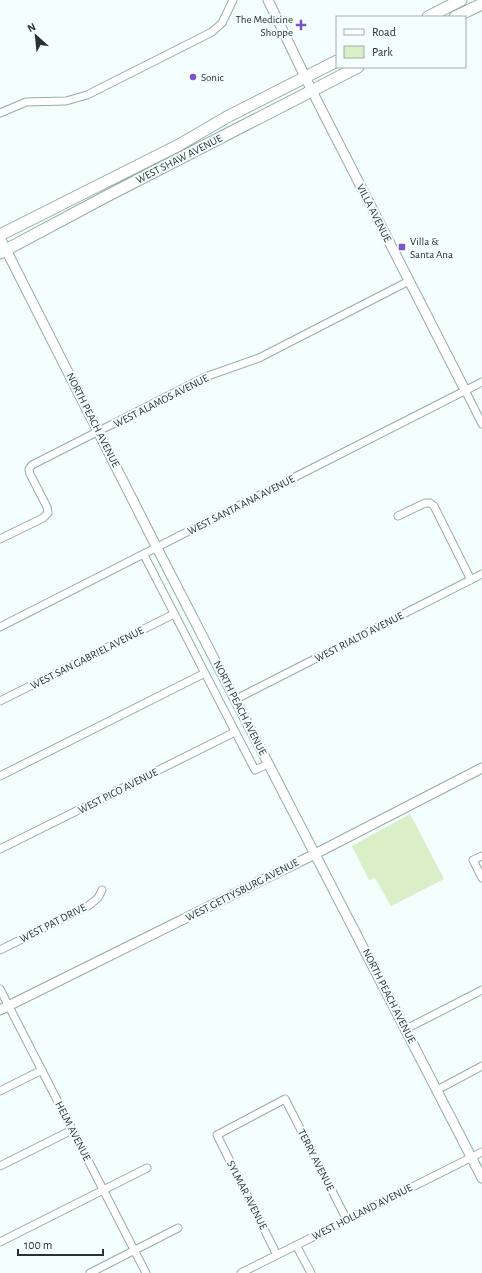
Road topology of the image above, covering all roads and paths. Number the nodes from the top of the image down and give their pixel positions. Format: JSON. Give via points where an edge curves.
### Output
{"nodes":[{"id":1,"x":233,"y":0,"type":"edge"},
{"id":2,"x":268,"y":0,"type":"edge"},
{"id":3,"x":474,"y":0,"type":"edge"},
{"id":4,"x":459,"y":1,"type":"edge"},
{"id":5,"x":482,"y":4,"type":"edge"},
{"id":6,"x":466,"y":12,"type":"junction"},
{"id":7,"x":430,"y":16,"type":"edge"},
{"id":8,"x":444,"y":16,"type":"edge"},
{"id":9,"x":458,"y":16,"type":"edge"},
{"id":10,"x":336,"y":62,"type":"edge"},
{"id":11,"x":356,"y":68,"type":"edge"},
{"id":12,"x":306,"y":77,"type":"junction"},
{"id":13,"x":312,"y":91,"type":"junction"},
{"id":14,"x":0,"y":113,"type":"edge"},
{"id":15,"x":153,"y":158,"type":"junction"},
{"id":16,"x":107,"y":196,"type":"junction"},
{"id":17,"x":0,"y":235,"type":"edge"},
{"id":18,"x":0,"y":238,"type":"edge"},
{"id":19,"x":3,"y":252,"type":"edge"},
{"id":20,"x":409,"y":281,"type":"junction"},
{"id":21,"x":482,"y":382,"type":"edge"},
{"id":22,"x":465,"y":390,"type":"junction"},
{"id":23,"x":482,"y":424,"type":"edge"},
{"id":24,"x":99,"y":432,"type":"junction"},
{"id":25,"x":398,"y":516,"type":"dead end"},
{"id":26,"x":0,"y":539,"type":"edge"},
{"id":27,"x":157,"y":548,"type":"junction"},
{"id":28,"x":144,"y":555,"type":"junction"},
{"id":29,"x":482,"y":574,"type":"edge"},
{"id":30,"x":471,"y":580,"type":"junction"},
{"id":31,"x":174,"y":614,"type":"junction"},
{"id":32,"x":0,"y":627,"type":"edge"},
{"id":33,"x":205,"y":673,"type":"junction"},
{"id":34,"x":236,"y":699,"type":"junction"},
{"id":35,"x":0,"y":701,"type":"edge"},
{"id":36,"x":235,"y":732,"type":"junction"},
{"id":37,"x":268,"y":764,"type":"junction"},
{"id":38,"x":482,"y":768,"type":"edge"},
{"id":39,"x":0,"y":776,"type":"edge"},
{"id":40,"x":0,"y":850,"type":"edge"},
{"id":41,"x":315,"y":854,"type":"junction"},
{"id":42,"x":482,"y":856,"type":"edge"},
{"id":43,"x":482,"y":878,"type":"edge"},
{"id":44,"x":102,"y":890,"type":"dead end"},
{"id":45,"x":0,"y":950,"type":"edge"},
{"id":46,"x":0,"y":989,"type":"edge"},
{"id":47,"x":482,"y":990,"type":"edge"},
{"id":48,"x":9,"y":1006,"type":"junction"},
{"id":49,"x":0,"y":1010,"type":"edge"},
{"id":50,"x":406,"y":1029,"type":"junction"},
{"id":51,"x":482,"y":1066,"type":"edge"},
{"id":52,"x":42,"y":1070,"type":"junction"},
{"id":53,"x":437,"y":1090,"type":"junction"},
{"id":54,"x":0,"y":1091,"type":"edge"},
{"id":55,"x":285,"y":1099,"type":"joint"},
{"id":56,"x":72,"y":1130,"type":"junction"},
{"id":57,"x":482,"y":1152,"type":"edge"},
{"id":58,"x":471,"y":1158,"type":"junction"},
{"id":59,"x":0,"y":1166,"type":"edge"},
{"id":60,"x":147,"y":1168,"type":"dead end"},
{"id":61,"x":482,"y":1178,"type":"edge"},
{"id":62,"x":102,"y":1190,"type":"junction"},
{"id":63,"x":347,"y":1220,"type":"junction"},
{"id":64,"x":178,"y":1228,"type":"dead end"},
{"id":65,"x":0,"y":1242,"type":"edge"},
{"id":66,"x":296,"y":1245,"type":"junction"},
{"id":67,"x":134,"y":1251,"type":"junction"},
{"id":68,"x":277,"y":1255,"type":"junction"},
{"id":69,"x":90,"y":1273,"type":"edge"},
{"id":70,"x":146,"y":1273,"type":"edge"},
{"id":71,"x":241,"y":1273,"type":"edge"},
{"id":72,"x":311,"y":1273,"type":"edge"}],
"edges":[{"from":1,"to":14,"type":"street","via":[[222,23],[212,32],[87,95],[66,101],[26,102]]},
{"from":2,"to":12,"type":"main road","name":"VILLA AVENUE"},
{"from":3,"to":6,"type":"main road","via":[[467,5]]},
{"from":4,"to":7,"type":"main road"},
{"from":4,"to":8,"type":"main road","via":[[457,9]]},
{"from":5,"to":6,"type":"main road"},
{"from":6,"to":9,"type":"main road"},
{"from":10,"to":12,"type":"main road","name":"WEST SHAW AVENUE"},
{"from":11,"to":13,"type":"main road","name":"WEST SHAW AVENUE"},
{"from":12,"to":13,"type":"main road","name":"VILLA AVENUE"},
{"from":12,"to":15,"type":"main road","name":"WEST SHAW AVENUE"},
{"from":13,"to":16,"type":"main road","name":"WEST SHAW AVENUE"},
{"from":13,"to":20,"type":"main road","name":"VILLA AVENUE"},
{"from":15,"to":16,"type":"main road","via":[[148,168],[110,188]]},
{"from":15,"to":17,"type":"main road","name":"WEST SHAW AVENUE"},
{"from":16,"to":19,"type":"main road","name":"WEST SHAW AVENUE"},
{"from":18,"to":19,"type":"main road","name":"NORTH PEACH AVENUE"},
{"from":19,"to":24,"type":"main road","name":"NORTH PEACH AVENUE"},
{"from":20,"to":22,"type":"main road","name":"VILLA AVENUE"},
{"from":20,"to":24,"type":"street","name":"WEST ALAMOS AVENUE","via":[[256,360],[205,377]]},
{"from":21,"to":22,"type":"street","name":"WEST SANTA ANA AVENUE"},
{"from":22,"to":23,"type":"street","name":"VILLA AVENUE"},
{"from":22,"to":27,"type":"street","name":"WEST SANTA ANA AVENUE"},
{"from":24,"to":26,"type":"street","name":"WEST ALAMOS AVENUE","via":[[32,465],[29,469],[30,474],[48,513],[43,518]]},
{"from":24,"to":27,"type":"main road","name":"NORTH PEACH AVENUE"},
{"from":25,"to":30,"type":"street","via":[[425,503],[434,506]]},
{"from":27,"to":28,"type":"street","name":"WEST SANTA ANA AVENUE"},
{"from":27,"to":34,"type":"main road","name":"NORTH PEACH AVENUE"},
{"from":28,"to":31,"type":"street"},
{"from":28,"to":32,"type":"street","name":"WEST SANTA ANA AVENUE"},
{"from":29,"to":30,"type":"street","name":"WEST RIALTO AVENUE"},
{"from":30,"to":34,"type":"street","name":"WEST RIALTO AVENUE"},
{"from":31,"to":33,"type":"street"},
{"from":31,"to":35,"type":"street","name":"WEST SAN GABRIEL AVENUE"},
{"from":33,"to":36,"type":"street"},
{"from":33,"to":39,"type":"street"},
{"from":34,"to":37,"type":"main road","name":"NORTH PEACH AVENUE"},
{"from":36,"to":37,"type":"street","via":[[255,770]]},
{"from":36,"to":40,"type":"street","name":"WEST PICO AVENUE"},
{"from":37,"to":41,"type":"main road","name":"NORTH PEACH AVENUE"},
{"from":38,"to":41,"type":"main road","name":"WEST GETTYSBURG AVENUE"},
{"from":41,"to":48,"type":"main road","name":"WEST GETTYSBURG AVENUE"},
{"from":41,"to":50,"type":"main road","name":"NORTH PEACH AVENUE"},
{"from":42,"to":43,"type":"street","via":[[473,860]]},
{"from":44,"to":45,"type":"street","name":"WEST PAT DRIVE","via":[[98,898],[88,906]]},
{"from":46,"to":48,"type":"street","name":"HELM AVENUE"},
{"from":47,"to":50,"type":"street"},
{"from":48,"to":49,"type":"main road","name":"WEST GETTYSBURG AVENUE"},
{"from":48,"to":52,"type":"street","name":"HELM AVENUE"},
{"from":50,"to":53,"type":"main road","name":"NORTH PEACH AVENUE"},
{"from":51,"to":53,"type":"street"},
{"from":52,"to":54,"type":"street"},
{"from":52,"to":56,"type":"street","name":"HELM AVENUE"},
{"from":53,"to":58,"type":"main road","name":"NORTH PEACH AVENUE"},
{"from":55,"to":63,"type":"street","name":"TERRY AVENUE"},
{"from":55,"to":68,"type":"street","name":"SYLMAR AVENUE","via":[[216,1135]]},
{"from":56,"to":59,"type":"street"},
{"from":56,"to":62,"type":"street","name":"HELM AVENUE"},
{"from":57,"to":58,"type":"street","name":"WEST HOLLAND AVENUE"},
{"from":58,"to":61,"type":"main road","name":"NORTH PEACH AVENUE"},
{"from":58,"to":63,"type":"street","name":"WEST HOLLAND AVENUE"},
{"from":60,"to":62,"type":"street"},
{"from":62,"to":65,"type":"street"},
{"from":62,"to":67,"type":"street","name":"HELM AVENUE"},
{"from":63,"to":66,"type":"street","name":"WEST HOLLAND AVENUE"},
{"from":64,"to":67,"type":"street"},
{"from":66,"to":68,"type":"street","name":"WEST HOLLAND AVENUE"},
{"from":66,"to":72,"type":"street"},
{"from":67,"to":69,"type":"street"},
{"from":67,"to":70,"type":"street","name":"HELM AVENUE"},
{"from":68,"to":71,"type":"street","name":"WEST HOLLAND AVENUE"}]}
